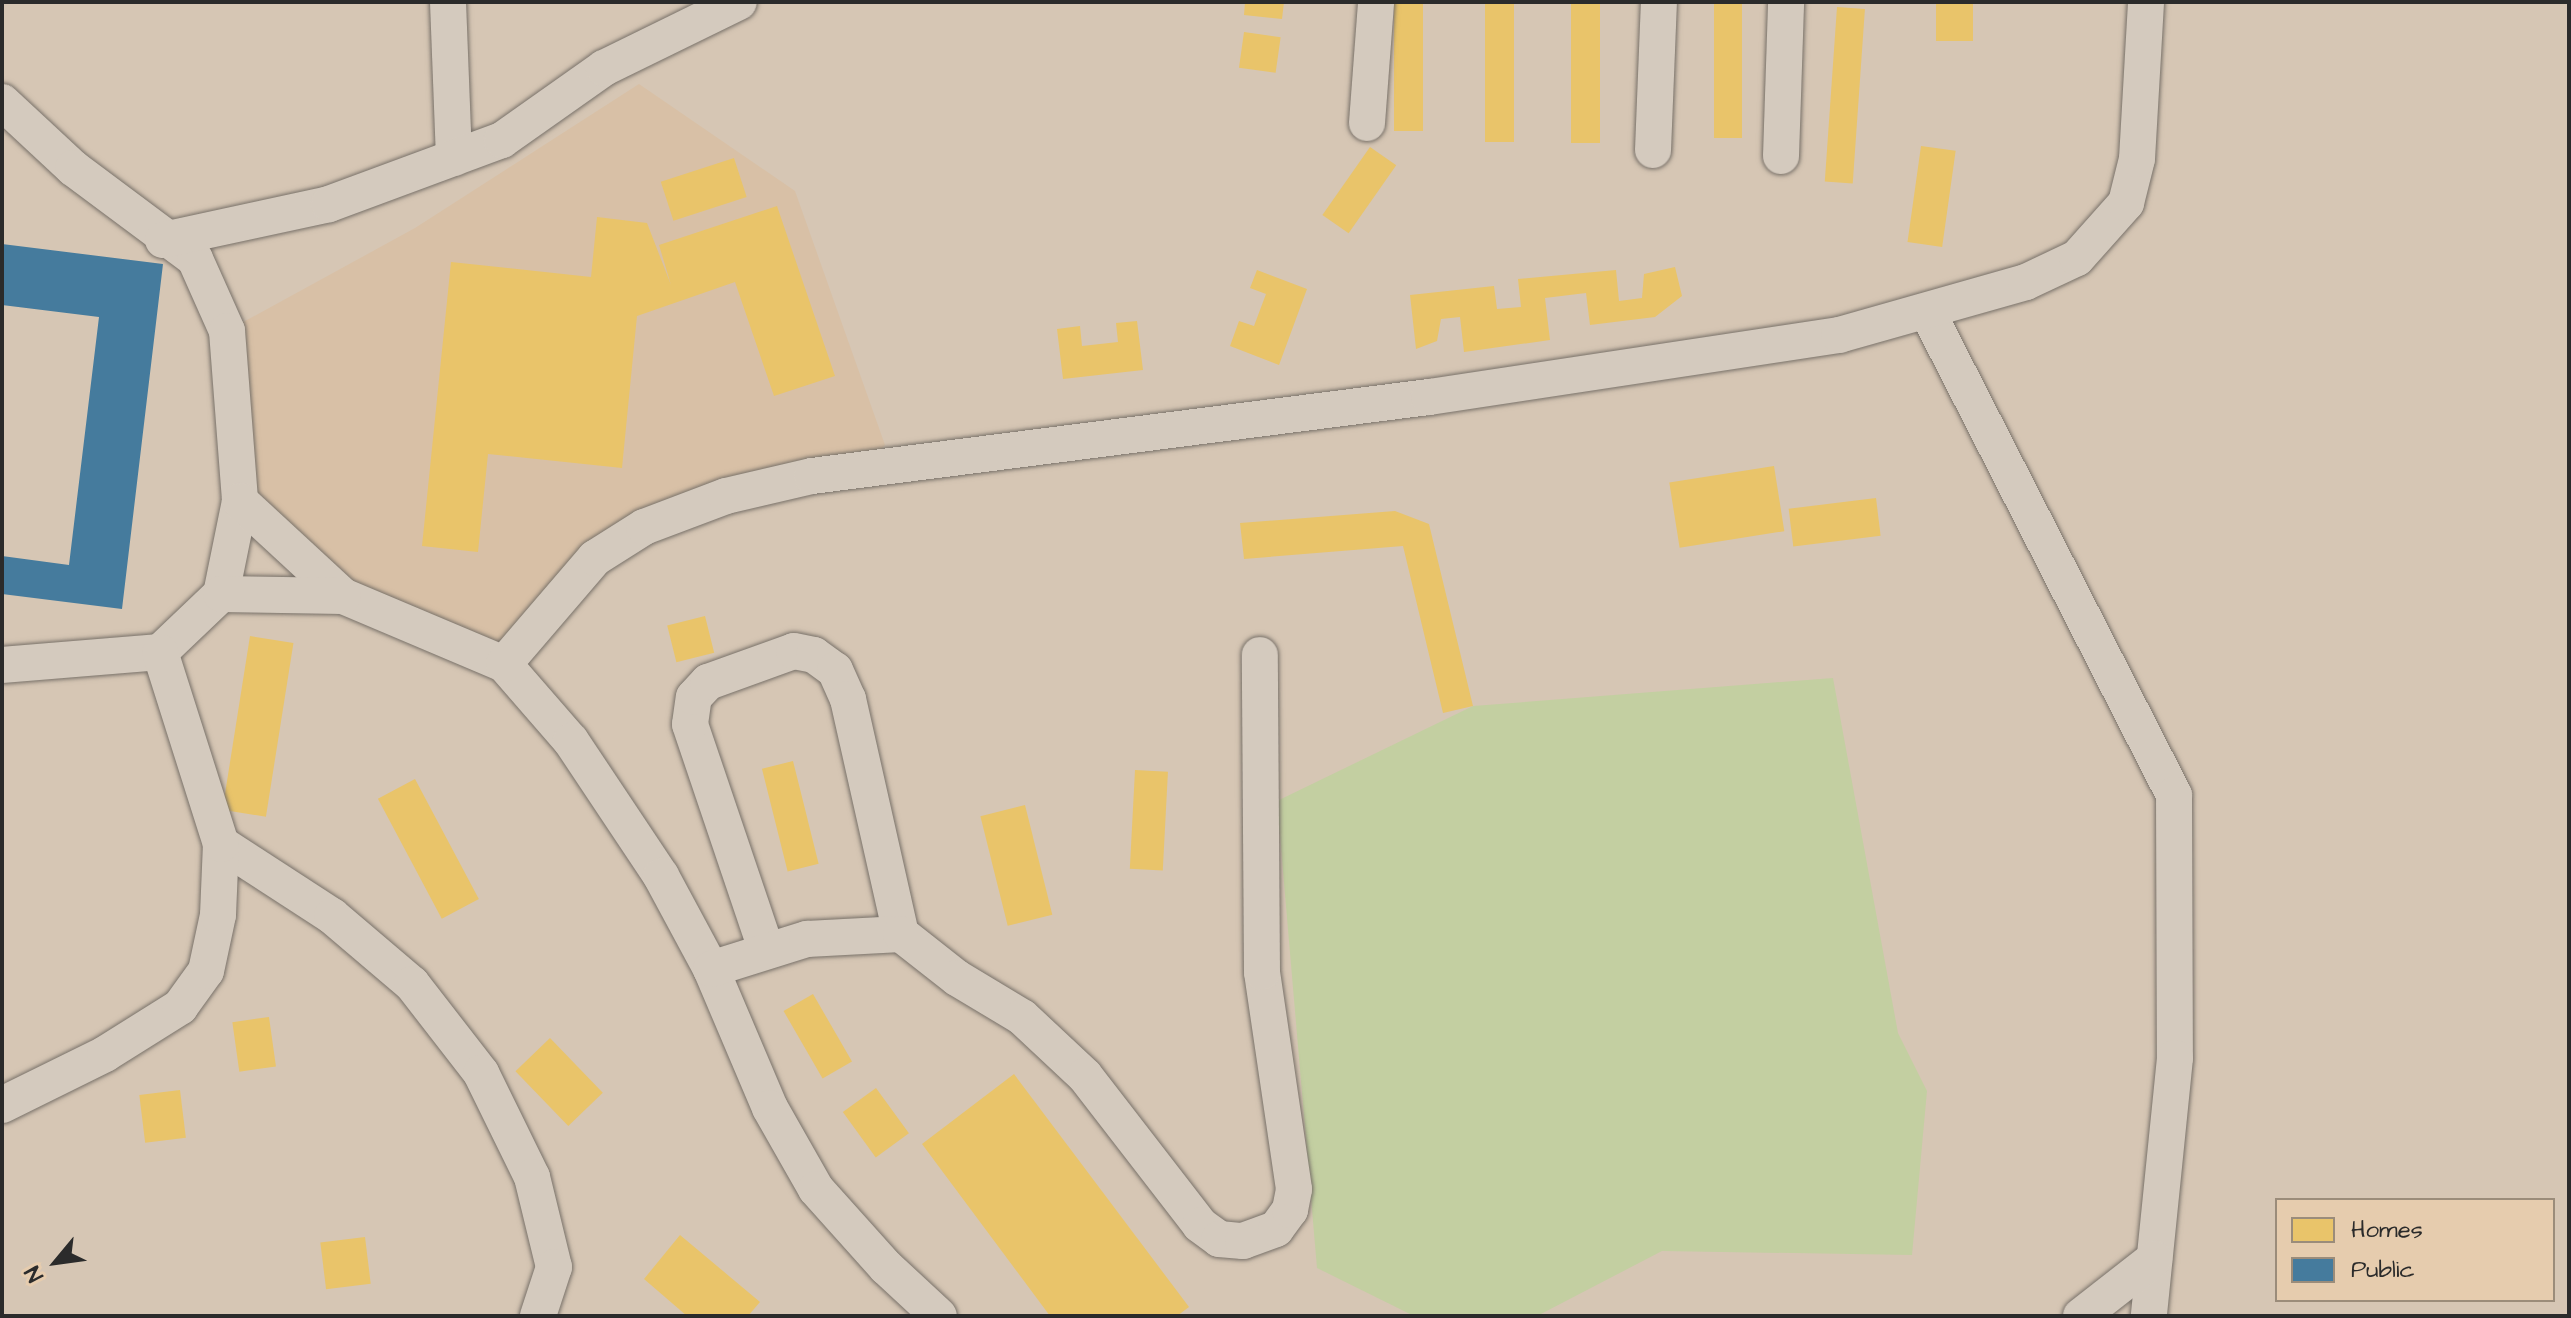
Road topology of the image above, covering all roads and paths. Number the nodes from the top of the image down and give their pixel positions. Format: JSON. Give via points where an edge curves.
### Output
{"nodes":[{"id":1,"x":448,"y":2,"type":"edge"},
{"id":2,"x":739,"y":2,"type":"edge"},
{"id":3,"x":1376,"y":2,"type":"edge"},
{"id":4,"x":1659,"y":2,"type":"edge"},
{"id":5,"x":1786,"y":2,"type":"edge"},
{"id":6,"x":2146,"y":2,"type":"edge"},
{"id":7,"x":2,"y":102,"type":"edge"},
{"id":8,"x":1367,"y":123,"type":"dead end"},
{"id":9,"x":1653,"y":150,"type":"dead end"},
{"id":10,"x":1781,"y":156,"type":"dead end"},
{"id":11,"x":454,"y":158,"type":"junction"},
{"id":12,"x":163,"y":240,"type":"junction"},
{"id":13,"x":1928,"y":313,"type":"junction"},
{"id":14,"x":240,"y":501,"type":"junction"},
{"id":15,"x":221,"y":594,"type":"junction"},
{"id":16,"x":343,"y":596,"type":"junction"},
{"id":17,"x":160,"y":652,"type":"junction"},
{"id":18,"x":1260,"y":655,"type":"dead end"},
{"id":19,"x":504,"y":664,"type":"junction"},
{"id":20,"x":2,"y":665,"type":"edge"},
{"id":21,"x":221,"y":844,"type":"junction"},
{"id":22,"x":901,"y":934,"type":"junction"},
{"id":23,"x":766,"y":949,"type":"junction"},
{"id":24,"x":711,"y":969,"type":"junction"},
{"id":25,"x":2,"y":1105,"type":"edge"},
{"id":26,"x":2154,"y":1259,"type":"junction"},
{"id":27,"x":538,"y":1316,"type":"edge"},
{"id":28,"x":939,"y":1316,"type":"edge"},
{"id":29,"x":2081,"y":1316,"type":"edge"},
{"id":30,"x":2149,"y":1316,"type":"edge"}],
"edges":[{"from":1,"to":11,"type":"street"},
{"from":2,"to":11,"type":"street","via":[[604,68],[502,140]]},
{"from":3,"to":8,"type":"street"},
{"from":4,"to":9,"type":"street"},
{"from":5,"to":10,"type":"street"},
{"from":6,"to":13,"type":"street","via":[[2137,159],[2126,203],[2077,258],[2026,282]]},
{"from":7,"to":12,"type":"street"},
{"from":11,"to":12,"type":"street","via":[[329,204]]},
{"from":12,"to":14,"type":"street","via":[[195,259],[227,331]]},
{"from":13,"to":19,"type":"street","via":[[1839,335],[1429,397],[826,474],[726,496],[644,527],[595,558]]},
{"from":13,"to":26,"type":"street","via":[[2174,795],[2175,1058]]},
{"from":14,"to":15,"type":"street"},
{"from":14,"to":16,"type":"street"},
{"from":15,"to":16,"type":"street"},
{"from":15,"to":17,"type":"street"},
{"from":16,"to":19,"type":"street"},
{"from":17,"to":20,"type":"street"},
{"from":17,"to":21,"type":"street"},
{"from":18,"to":22,"type":"street","via":[[1262,972],[1294,1189],[1290,1210],[1276,1229],[1243,1241],[1219,1239],[1200,1225],[1085,1076],[1022,1017],[957,978]]},
{"from":19,"to":24,"type":"street","via":[[579,753],[661,876]]},
{"from":21,"to":25,"type":"street","via":[[218,915],[206,971],[180,1007],[105,1054]]},
{"from":21,"to":27,"type":"street","via":[[332,916],[412,984],[481,1073],[532,1177],[554,1267]]},
{"from":22,"to":23,"type":"street","via":[[807,939]]},
{"from":22,"to":23,"type":"street","via":[[848,699],[835,670],[814,655],[794,651],[708,682],[694,697],[690,724]]},
{"from":23,"to":24,"type":"street"},
{"from":24,"to":28,"type":"street","via":[[770,1108],[816,1189]]},
{"from":26,"to":29,"type":"street"},
{"from":26,"to":30,"type":"street"}]}
